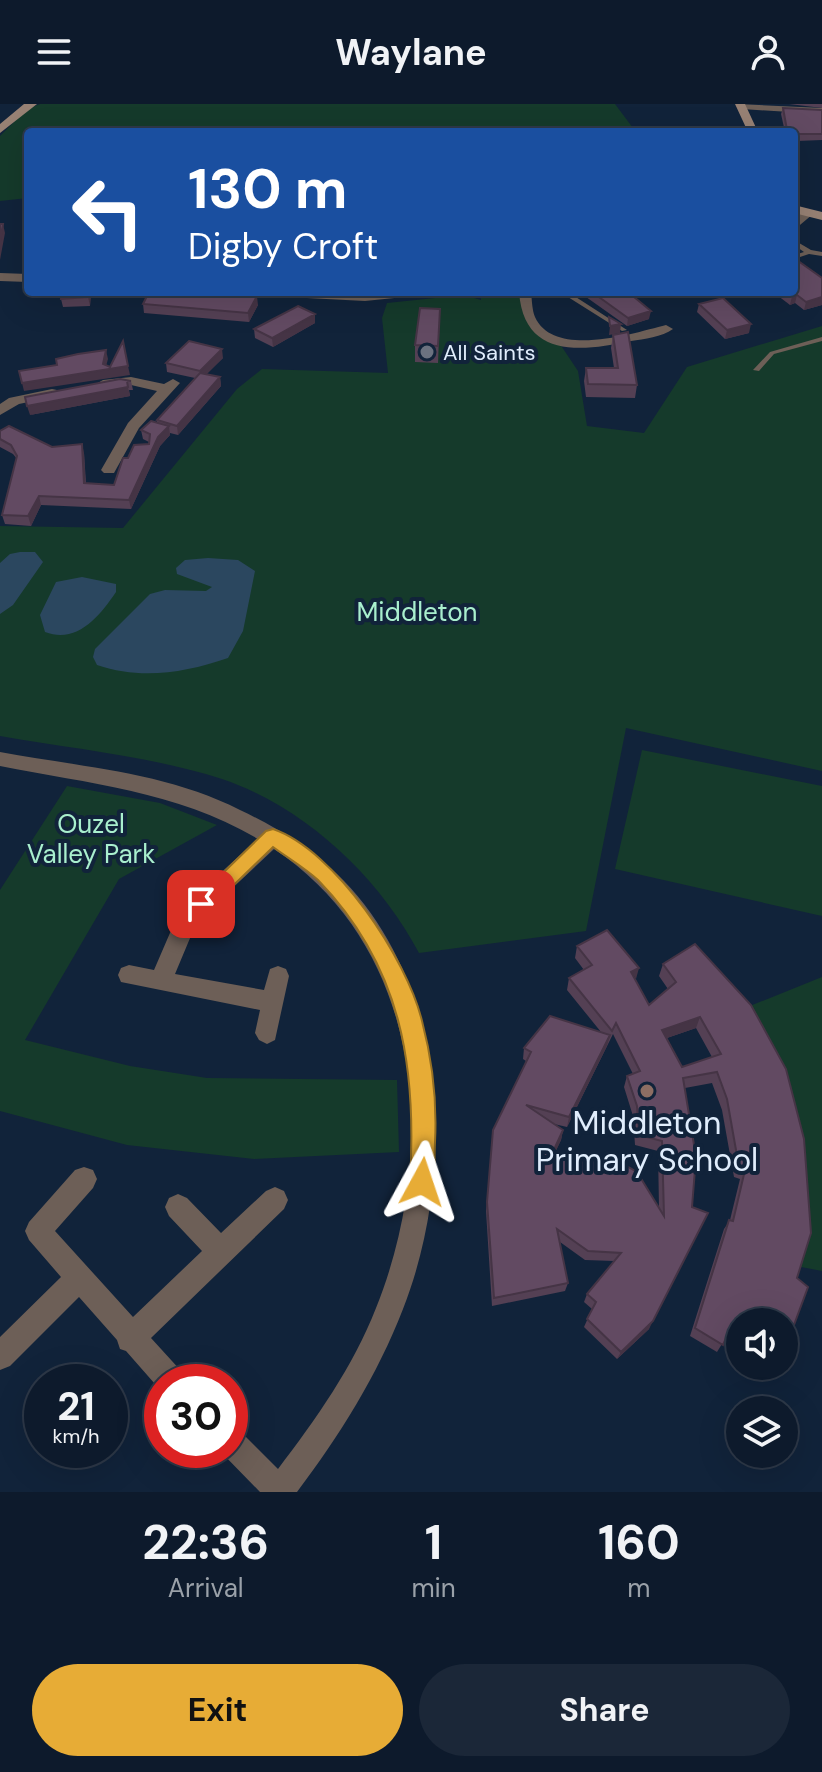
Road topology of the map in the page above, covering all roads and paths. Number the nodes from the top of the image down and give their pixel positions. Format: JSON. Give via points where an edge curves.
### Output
{"nodes":[{"id":1,"x":32,"y":104,"type":"edge"},
{"id":2,"x":741,"y":105,"type":"edge"},
{"id":3,"x":822,"y":111,"type":"edge"},
{"id":4,"x":751,"y":128,"type":"edge"},
{"id":5,"x":0,"y":130,"type":"edge"},
{"id":6,"x":798,"y":211,"type":"edge"},
{"id":7,"x":807,"y":214,"type":"junction"},
{"id":8,"x":822,"y":216,"type":"edge"},
{"id":9,"x":798,"y":222,"type":"edge"},
{"id":10,"x":798,"y":245,"type":"edge"},
{"id":11,"x":809,"y":252,"type":"junction"},
{"id":12,"x":822,"y":254,"type":"edge"},
{"id":13,"x":798,"y":256,"type":"edge"},
{"id":14,"x":0,"y":277,"type":"edge"},
{"id":15,"x":24,"y":278,"type":"edge"},
{"id":16,"x":349,"y":296,"type":"edge"},
{"id":17,"x":375,"y":296,"type":"edge"},
{"id":18,"x":526,"y":296,"type":"edge"},
{"id":19,"x":569,"y":296,"type":"edge"},
{"id":20,"x":666,"y":329,"type":"dead end"},
{"id":21,"x":624,"y":330,"type":"edge"},
{"id":22,"x":822,"y":339,"type":"edge"},
{"id":23,"x":757,"y":370,"type":"dead end"},
{"id":24,"x":0,"y":411,"type":"edge"},
{"id":25,"x":120,"y":446,"type":"junction"},
{"id":26,"x":144,"y":448,"type":"edge"},
{"id":27,"x":109,"y":470,"type":"dead end"},
{"id":28,"x":0,"y":759,"type":"edge"},
{"id":29,"x":273,"y":837,"type":"junction"},
{"id":30,"x":129,"y":975,"type":"dead end"},
{"id":31,"x":278,"y":976,"type":"dead end"},
{"id":32,"x":161,"y":981,"type":"junction"},
{"id":33,"x":272,"y":1002,"type":"junction"},
{"id":34,"x":267,"y":1033,"type":"dead end"},
{"id":35,"x":84,"y":1179,"type":"dead end"},
{"id":36,"x":275,"y":1200,"type":"dead end"},
{"id":37,"x":178,"y":1207,"type":"dead end"},
{"id":38,"x":220,"y":1251,"type":"junction"},
{"id":39,"x":78,"y":1279,"type":"junction"},
{"id":40,"x":130,"y":1339,"type":"junction"},
{"id":41,"x":0,"y":1356,"type":"edge"},
{"id":42,"x":154,"y":1364,"type":"edge"},
{"id":43,"x":248,"y":1460,"type":"edge"},
{"id":44,"x":279,"y":1492,"type":"edge"}],
"edges":[{"from":1,"to":5,"type":"street"},
{"from":2,"to":3,"type":"street"},
{"from":2,"to":4,"type":"street"},
{"from":6,"to":7,"type":"street"},
{"from":7,"to":8,"type":"street"},
{"from":7,"to":9,"type":"street"},
{"from":10,"to":11,"type":"lane"},
{"from":11,"to":12,"type":"lane"},
{"from":11,"to":13,"type":"lane"},
{"from":14,"to":15,"type":"street"},
{"from":16,"to":17,"type":"street"},
{"from":18,"to":20,"type":"street","via":[[535,327],[567,342],[603,345]]},
{"from":19,"to":21,"type":"lane"},
{"from":22,"to":23,"type":"lane","via":[[772,353]]},
{"from":24,"to":25,"type":"street","via":[[14,401],[76,389],[131,381],[171,384]]},
{"from":25,"to":26,"type":"street"},
{"from":25,"to":27,"type":"street"},
{"from":28,"to":29,"type":"street","via":[[160,787],[228,812]]},
{"from":29,"to":32,"type":"street","via":[[201,904],[184,926]]},
{"from":29,"to":44,"type":"street","via":[[323,873],[380,947],[412,1019],[425,1116],[422,1182],[391,1306],[358,1378]]},
{"from":30,"to":32,"type":"street"},
{"from":31,"to":33,"type":"street"},
{"from":32,"to":33,"type":"street"},
{"from":33,"to":34,"type":"street"},
{"from":35,"to":39,"type":"street","via":[[38,1231]]},
{"from":36,"to":38,"type":"street"},
{"from":37,"to":38,"type":"street"},
{"from":38,"to":40,"type":"street"},
{"from":39,"to":40,"type":"street"},
{"from":39,"to":41,"type":"street"},
{"from":40,"to":42,"type":"street"},
{"from":43,"to":44,"type":"street"}]}
